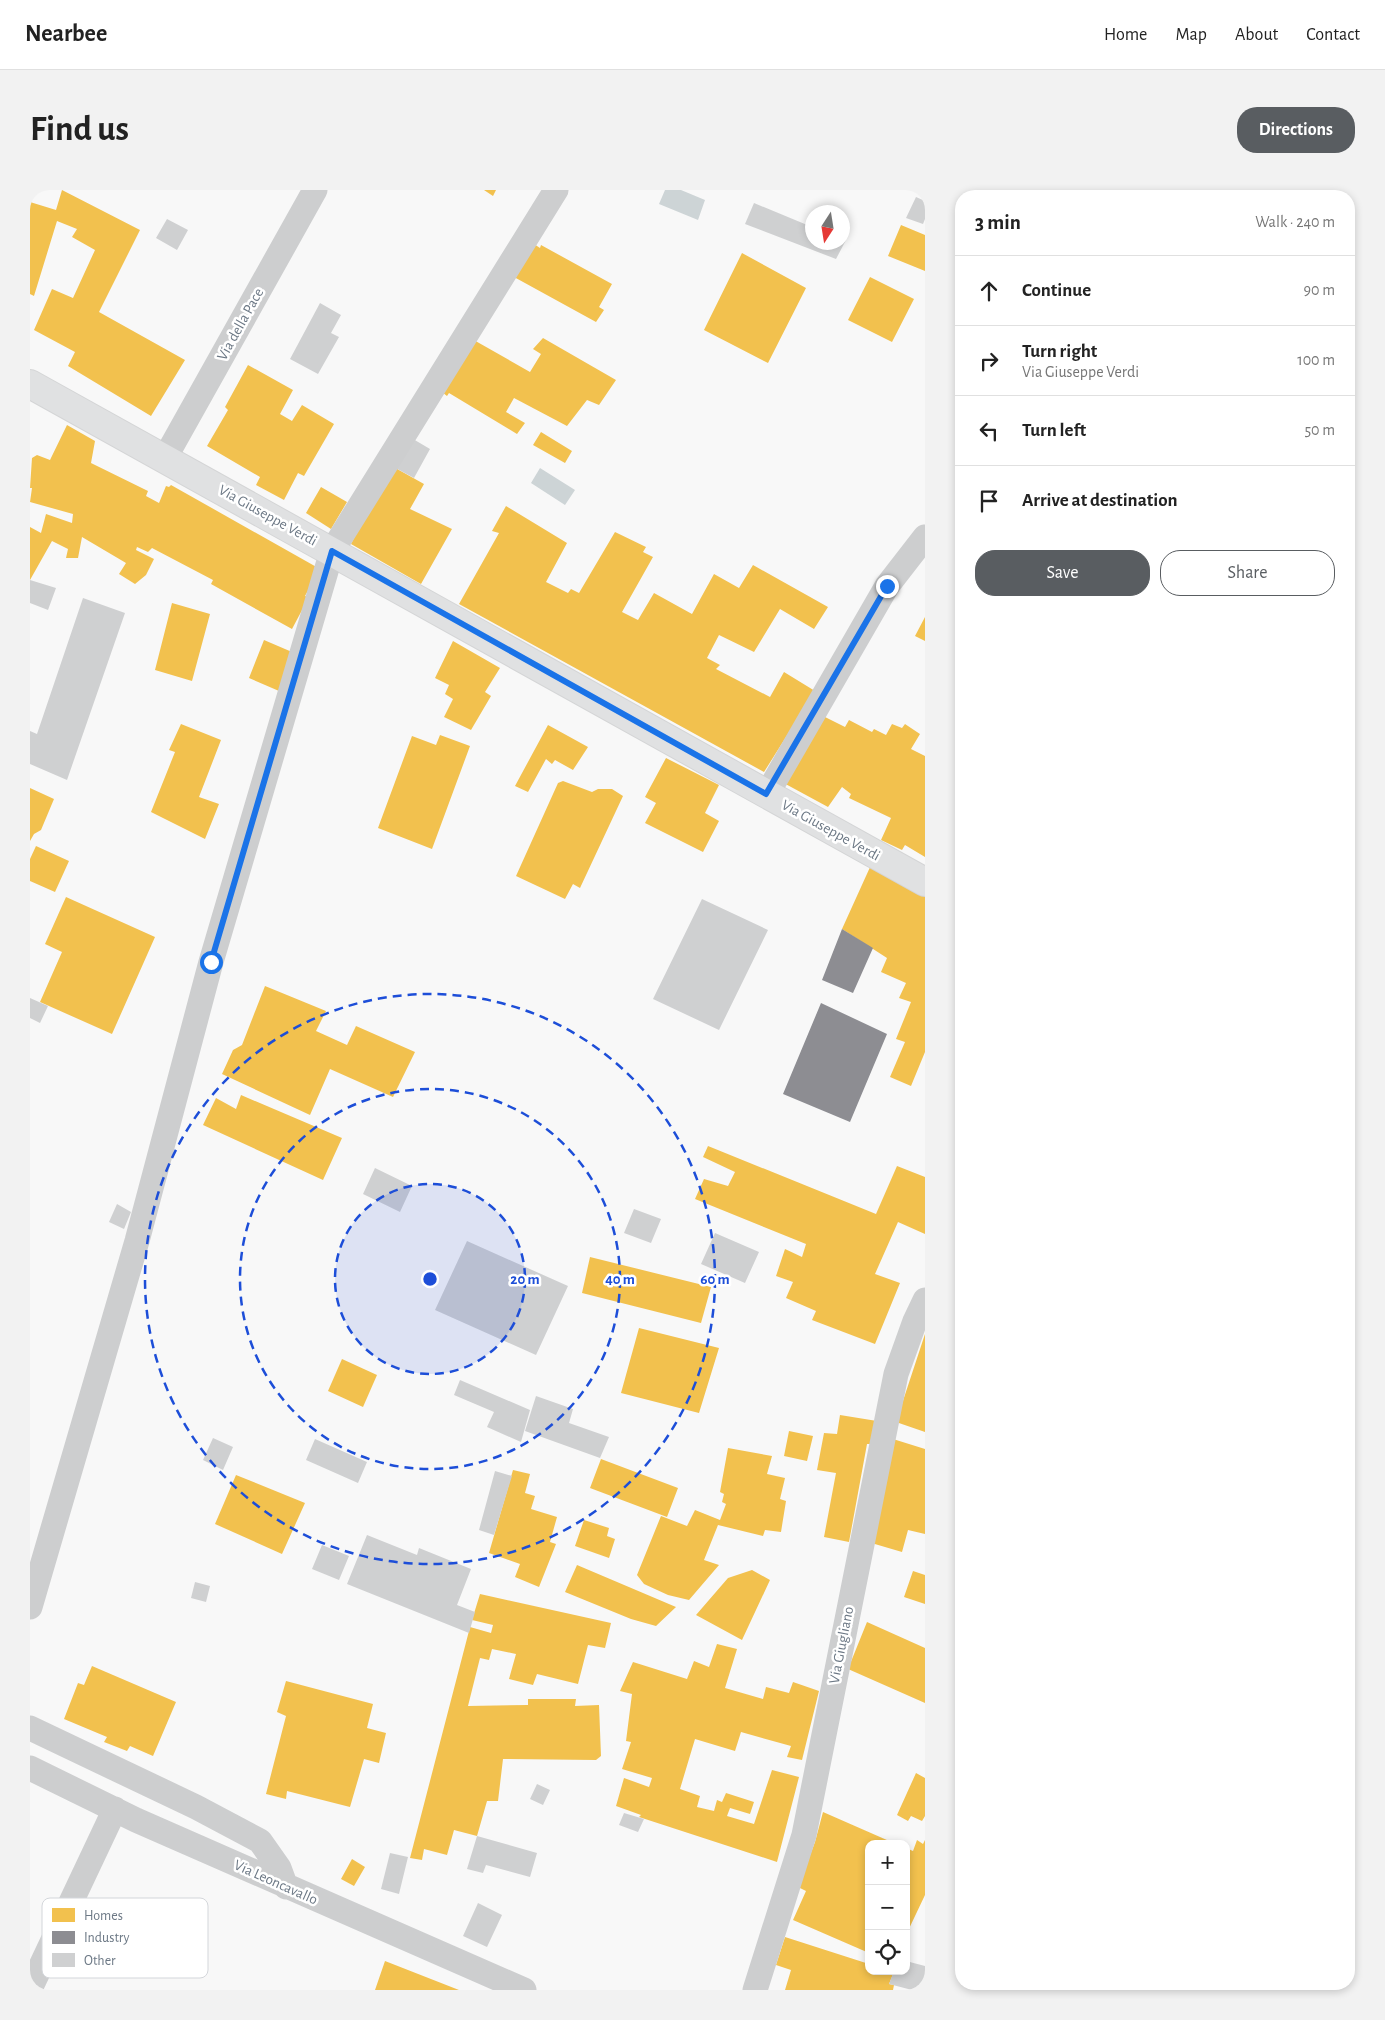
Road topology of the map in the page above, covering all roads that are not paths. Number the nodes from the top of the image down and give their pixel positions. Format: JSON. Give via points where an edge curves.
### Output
{"nodes":[{"id":1,"x":315,"y":190,"type":"edge"},
{"id":2,"x":556,"y":190,"type":"edge"},
{"id":3,"x":30,"y":384,"type":"edge"},
{"id":4,"x":165,"y":458,"type":"junction"},
{"id":5,"x":925,"y":537,"type":"edge"},
{"id":6,"x":332,"y":551,"type":"junction"},
{"id":7,"x":766,"y":794,"type":"junction"},
{"id":8,"x":925,"y":882,"type":"edge"},
{"id":9,"x":925,"y":1300,"type":"edge"},
{"id":10,"x":30,"y":1607,"type":"edge"},
{"id":11,"x":30,"y":1728,"type":"edge"},
{"id":12,"x":30,"y":1768,"type":"edge"},
{"id":13,"x":114,"y":1809,"type":"junction"},
{"id":14,"x":286,"y":1887,"type":"junction"},
{"id":15,"x":72,"y":1898,"type":"edge"},
{"id":16,"x":42,"y":1963,"type":"edge"},
{"id":17,"x":30,"y":1989,"type":"edge"},
{"id":18,"x":524,"y":1990,"type":"edge"},
{"id":19,"x":756,"y":1990,"type":"edge"}],
"edges":[{"from":1,"to":4,"type":"street","name":"Via della Pace"},
{"from":2,"to":6,"type":"street"},
{"from":3,"to":4,"type":"street","name":"Via Giuseppe Verdi"},
{"from":4,"to":6,"type":"street","name":"Via Giuseppe Verdi"},
{"from":5,"to":7,"type":"street","via":[[887,586]]},
{"from":6,"to":7,"type":"street","name":"Via Giuseppe Verdi"},
{"from":6,"to":10,"type":"street","via":[[211,962],[137,1241]]},
{"from":7,"to":8,"type":"street","name":"Via Giuseppe Verdi"},
{"from":9,"to":19,"type":"street","name":"Via Giugliano","via":[[896,1374],[804,1835]]},
{"from":11,"to":14,"type":"street","via":[[260,1841],[279,1868]]},
{"from":12,"to":13,"type":"street","name":"Via Leoncavallo"},
{"from":13,"to":14,"type":"street","name":"Via Leoncavallo"},
{"from":13,"to":15,"type":"street"},
{"from":14,"to":18,"type":"street","name":"Via Leoncavallo"},
{"from":16,"to":17,"type":"street"}]}
